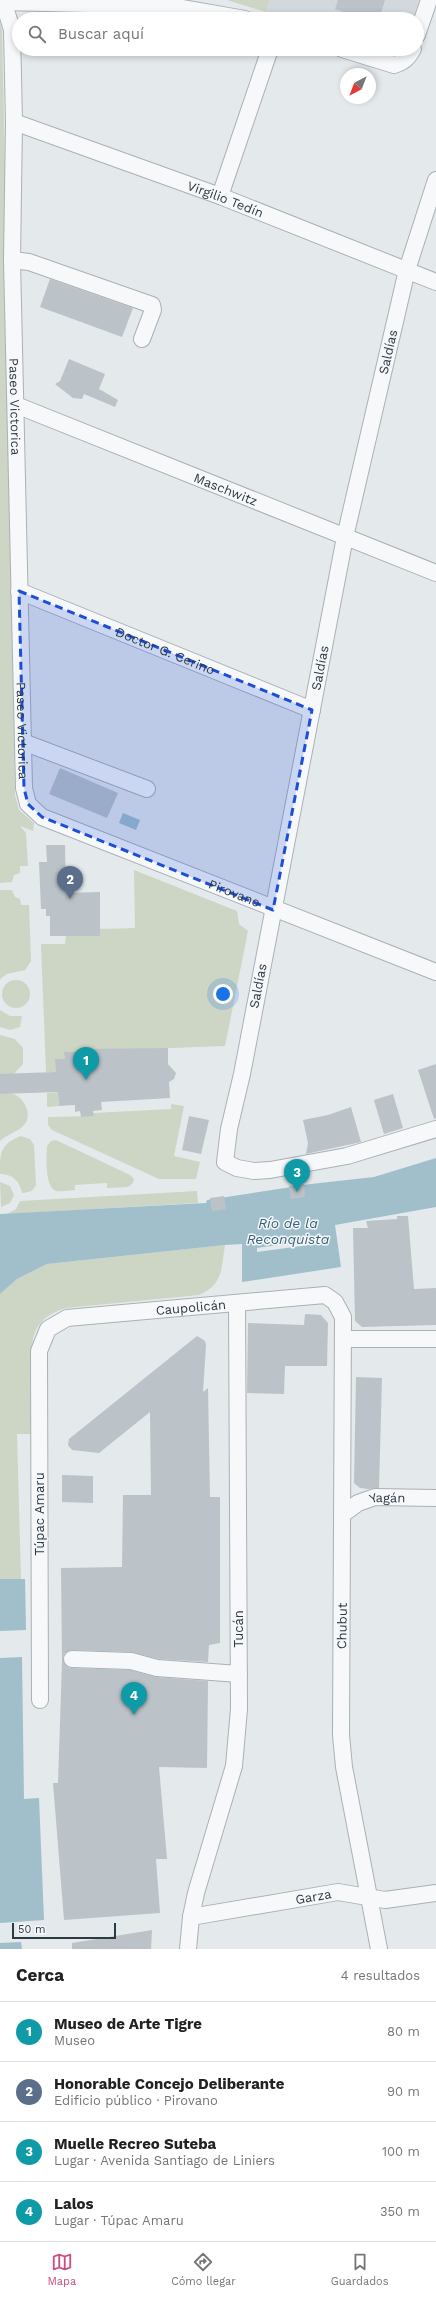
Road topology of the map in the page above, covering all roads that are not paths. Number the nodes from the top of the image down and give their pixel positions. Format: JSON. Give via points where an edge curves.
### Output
{"nodes":[{"id":1,"x":429,"y":0,"type":"edge"},
{"id":2,"x":3,"y":1,"type":"edge"},
{"id":3,"x":205,"y":12,"type":"edge"},
{"id":4,"x":424,"y":15,"type":"edge"},
{"id":5,"x":12,"y":30,"type":"edge"},
{"id":6,"x":13,"y":56,"type":"edge"},
{"id":7,"x":268,"y":56,"type":"edge"},
{"id":8,"x":364,"y":56,"type":"edge"},
{"id":9,"x":409,"y":56,"type":"edge"},
{"id":10,"x":14,"y":122,"type":"junction"},
{"id":11,"x":436,"y":180,"type":"edge"},
{"id":12,"x":220,"y":196,"type":"junction"},
{"id":13,"x":12,"y":260,"type":"junction"},
{"id":14,"x":407,"y":270,"type":"junction"},
{"id":15,"x":436,"y":282,"type":"edge"},
{"id":16,"x":142,"y":339,"type":"dead end"},
{"id":17,"x":16,"y":404,"type":"junction"},
{"id":18,"x":345,"y":537,"type":"junction"},
{"id":19,"x":436,"y":573,"type":"edge"},
{"id":20,"x":19,"y":591,"type":"junction"},
{"id":21,"x":312,"y":710,"type":"junction"},
{"id":22,"x":23,"y":742,"type":"junction"},
{"id":23,"x":147,"y":789,"type":"dead end"},
{"id":24,"x":34,"y":812,"type":"joint"},
{"id":25,"x":273,"y":910,"type":"junction"},
{"id":26,"x":436,"y":972,"type":"edge"},
{"id":27,"x":436,"y":1129,"type":"edge"},
{"id":28,"x":335,"y":1302,"type":"joint"},
{"id":29,"x":237,"y":1303,"type":"junction"},
{"id":30,"x":48,"y":1329,"type":"joint"},
{"id":31,"x":343,"y":1339,"type":"junction"},
{"id":32,"x":436,"y":1339,"type":"edge"},
{"id":33,"x":436,"y":1498,"type":"edge"},
{"id":34,"x":343,"y":1514,"type":"junction"},
{"id":35,"x":72,"y":1659,"type":"dead end"},
{"id":36,"x":239,"y":1674,"type":"junction"},
{"id":37,"x":40,"y":1700,"type":"dead end"},
{"id":38,"x":436,"y":1893,"type":"edge"},
{"id":39,"x":368,"y":1898,"type":"junction"},
{"id":40,"x":191,"y":1917,"type":"junction"},
{"id":41,"x":188,"y":1949,"type":"edge"},
{"id":42,"x":379,"y":1949,"type":"edge"}],
"edges":[{"from":1,"to":4,"type":"street"},
{"from":2,"to":3,"type":"street","via":[[171,6]]},
{"from":2,"to":5,"type":"street","name":"Paseo Victorica"},
{"from":6,"to":10,"type":"street","name":"Paseo Victorica"},
{"from":7,"to":12,"type":"street"},
{"from":8,"to":9,"type":"street","via":[[394,65],[402,63]]},
{"from":10,"to":12,"type":"street","name":"Virgilio Tedín"},
{"from":10,"to":13,"type":"street","name":"Paseo Victorica"},
{"from":11,"to":14,"type":"street","name":"Saldías"},
{"from":12,"to":14,"type":"street","name":"Virgilio Tedín"},
{"from":13,"to":16,"type":"street","via":[[29,262],[152,305],[153,310]]},
{"from":13,"to":17,"type":"street","name":"Paseo Victorica"},
{"from":14,"to":15,"type":"street","name":"Virgilio Tedín"},
{"from":14,"to":18,"type":"street","name":"Saldías"},
{"from":17,"to":18,"type":"street","name":"Maschwitz"},
{"from":17,"to":20,"type":"street","name":"Paseo Victorica"},
{"from":18,"to":19,"type":"street","name":"Maschwitz"},
{"from":18,"to":21,"type":"street","name":"Saldías"},
{"from":20,"to":21,"type":"street","name":"Doctor G. Cerino"},
{"from":20,"to":22,"type":"street","name":"Paseo Victorica"},
{"from":21,"to":25,"type":"street","name":"Saldías"},
{"from":22,"to":23,"type":"street"},
{"from":22,"to":24,"type":"street","name":"Paseo Victorica","via":[[24,788],[28,804]]},
{"from":24,"to":25,"type":"street","name":"Pirovano"},
{"from":25,"to":26,"type":"street","name":"Pirovano"},
{"from":25,"to":27,"type":"street","name":"Saldías","via":[[229,1129],[225,1162],[237,1168],[270,1170],[347,1156]]},
{"from":28,"to":29,"type":"street","name":"Caupolicán","via":[[325,1295]]},
{"from":28,"to":31,"type":"street","name":"Chubut","via":[[343,1316]]},
{"from":29,"to":30,"type":"street","name":"Caupolicán","via":[[67,1318]]},
{"from":29,"to":36,"type":"street","name":"Tucán"},
{"from":30,"to":37,"type":"street","name":"Túpac Amaru","via":[[39,1351]]},
{"from":31,"to":32,"type":"street"},
{"from":31,"to":34,"type":"street","name":"Chubut"},
{"from":33,"to":34,"type":"street","name":"Yagán","via":[[375,1497],[358,1503]]},
{"from":34,"to":39,"type":"street","name":"Chubut","via":[[341,1735],[344,1767]]},
{"from":35,"to":36,"type":"street","via":[[131,1661],[157,1668]]},
{"from":36,"to":40,"type":"street","name":"Tucán","via":[[234,1766]]},
{"from":38,"to":39,"type":"street","name":"Garza","via":[[385,1900]]},
{"from":39,"to":40,"type":"street","name":"Garza","via":[[338,1892]]},
{"from":39,"to":42,"type":"street","name":"Chubut"},
{"from":40,"to":41,"type":"street","name":"Tucán"}]}
